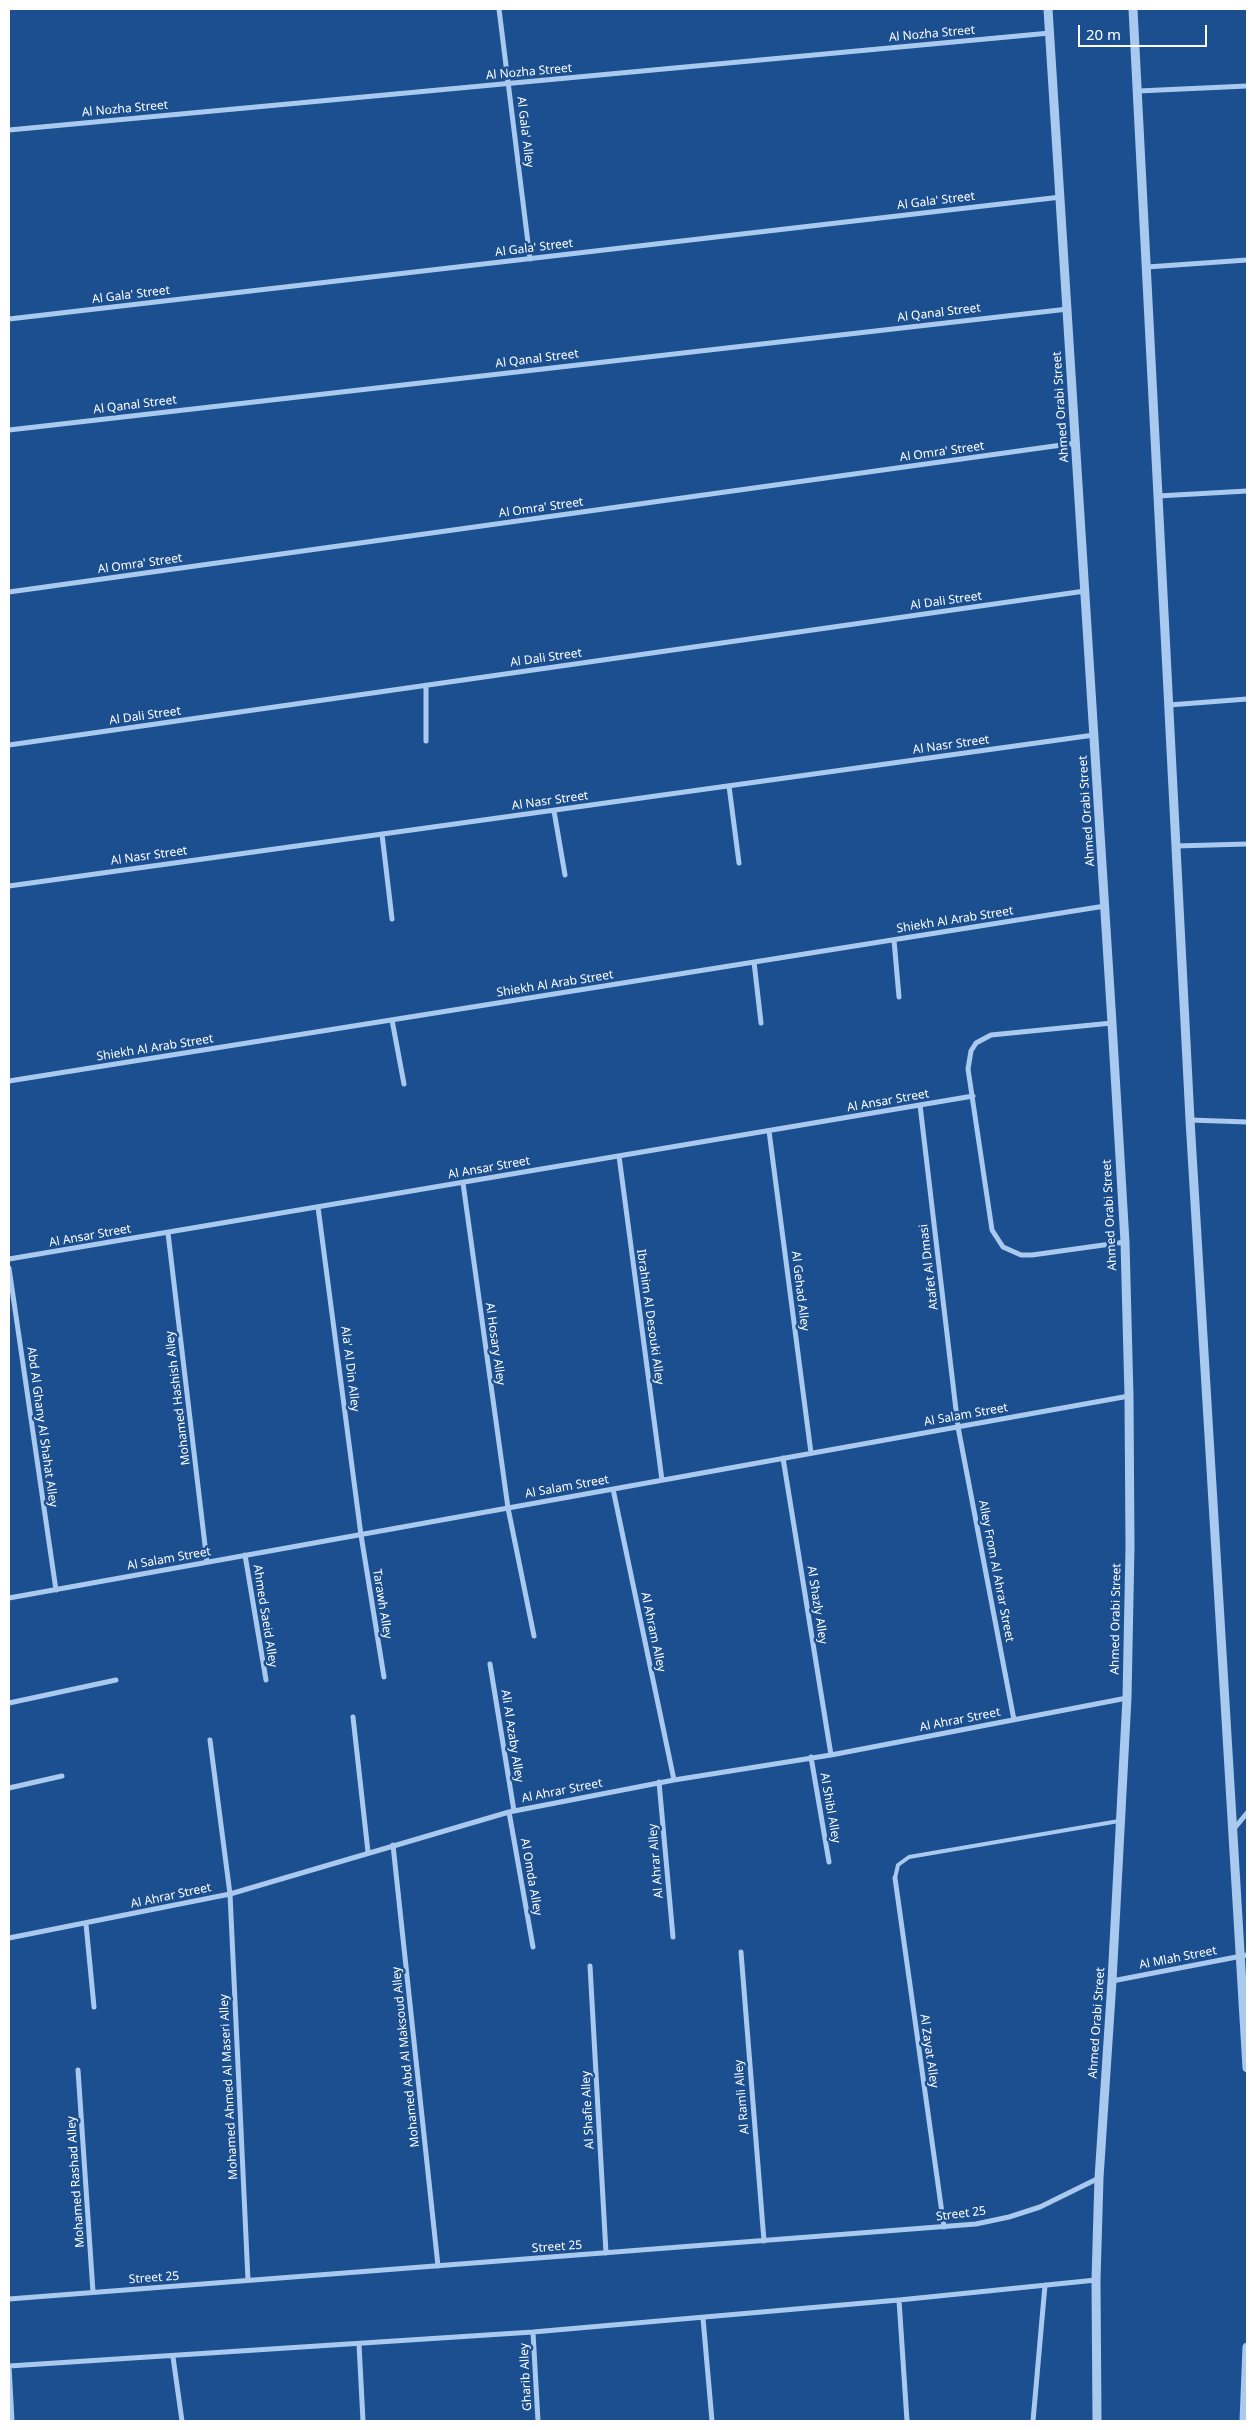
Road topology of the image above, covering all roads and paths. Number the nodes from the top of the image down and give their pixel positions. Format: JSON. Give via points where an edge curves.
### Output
{"nodes":[{"id":1,"x":499,"y":9,"type":"edge"},
{"id":2,"x":1048,"y":9,"type":"edge"},
{"id":3,"x":1133,"y":9,"type":"edge"},
{"id":4,"x":1050,"y":33,"type":"junction"},
{"id":5,"x":508,"y":84,"type":"junction"},
{"id":6,"x":1247,"y":86,"type":"edge"},
{"id":7,"x":1138,"y":91,"type":"junction"},
{"id":8,"x":9,"y":130,"type":"edge"},
{"id":9,"x":1061,"y":197,"type":"junction"},
{"id":10,"x":530,"y":258,"type":"junction"},
{"id":11,"x":1247,"y":260,"type":"edge"},
{"id":12,"x":1146,"y":267,"type":"junction"},
{"id":13,"x":1068,"y":308,"type":"junction"},
{"id":14,"x":9,"y":319,"type":"edge"},
{"id":15,"x":9,"y":430,"type":"edge"},
{"id":16,"x":1076,"y":444,"type":"junction"},
{"id":17,"x":1247,"y":491,"type":"edge"},
{"id":18,"x":1158,"y":496,"type":"junction"},
{"id":19,"x":1085,"y":591,"type":"junction"},
{"id":20,"x":9,"y":592,"type":"edge"},
{"id":21,"x":426,"y":686,"type":"junction"},
{"id":22,"x":1247,"y":699,"type":"edge"},
{"id":23,"x":1169,"y":705,"type":"junction"},
{"id":24,"x":1094,"y":735,"type":"junction"},
{"id":25,"x":426,"y":740,"type":"dead end"},
{"id":26,"x":9,"y":745,"type":"edge"},
{"id":27,"x":729,"y":786,"type":"junction"},
{"id":28,"x":554,"y":810,"type":"junction"},
{"id":29,"x":382,"y":834,"type":"junction"},
{"id":30,"x":1247,"y":844,"type":"edge"},
{"id":31,"x":1176,"y":846,"type":"junction"},
{"id":32,"x":739,"y":863,"type":"dead end"},
{"id":33,"x":565,"y":875,"type":"dead end"},
{"id":34,"x":9,"y":886,"type":"edge"},
{"id":35,"x":1105,"y":906,"type":"junction"},
{"id":36,"x":392,"y":919,"type":"dead end"},
{"id":37,"x":894,"y":940,"type":"junction"},
{"id":38,"x":754,"y":962,"type":"junction"},
{"id":39,"x":900,"y":997,"type":"dead end"},
{"id":40,"x":392,"y":1020,"type":"junction"},
{"id":41,"x":761,"y":1023,"type":"dead end"},
{"id":42,"x":1112,"y":1023,"type":"junction"},
{"id":43,"x":9,"y":1081,"type":"edge"},
{"id":44,"x":404,"y":1084,"type":"dead end"},
{"id":45,"x":973,"y":1096,"type":"junction"},
{"id":46,"x":920,"y":1106,"type":"junction"},
{"id":47,"x":1190,"y":1120,"type":"junction"},
{"id":48,"x":1247,"y":1122,"type":"edge"},
{"id":49,"x":768,"y":1131,"type":"junction"},
{"id":50,"x":619,"y":1156,"type":"junction"},
{"id":51,"x":463,"y":1183,"type":"junction"},
{"id":52,"x":318,"y":1207,"type":"junction"},
{"id":53,"x":168,"y":1233,"type":"junction"},
{"id":54,"x":1125,"y":1242,"type":"junction"},
{"id":55,"x":9,"y":1260,"type":"edge"},
{"id":56,"x":9,"y":1268,"type":"edge"},
{"id":57,"x":1129,"y":1396,"type":"junction"},
{"id":58,"x":958,"y":1427,"type":"junction"},
{"id":59,"x":811,"y":1453,"type":"junction"},
{"id":60,"x":783,"y":1458,"type":"junction"},
{"id":61,"x":662,"y":1480,"type":"junction"},
{"id":62,"x":613,"y":1489,"type":"junction"},
{"id":63,"x":508,"y":1508,"type":"junction"},
{"id":64,"x":361,"y":1535,"type":"junction"},
{"id":65,"x":245,"y":1555,"type":"junction"},
{"id":66,"x":207,"y":1562,"type":"junction"},
{"id":67,"x":56,"y":1590,"type":"junction"},
{"id":68,"x":9,"y":1598,"type":"edge"},
{"id":69,"x":534,"y":1636,"type":"dead end"},
{"id":70,"x":490,"y":1664,"type":"dead end"},
{"id":71,"x":384,"y":1677,"type":"dead end"},
{"id":72,"x":116,"y":1680,"type":"dead end"},
{"id":73,"x":266,"y":1680,"type":"dead end"},
{"id":74,"x":1127,"y":1698,"type":"junction"},
{"id":75,"x":9,"y":1703,"type":"edge"},
{"id":76,"x":353,"y":1718,"type":"dead end"},
{"id":77,"x":1014,"y":1720,"type":"junction"},
{"id":78,"x":210,"y":1740,"type":"dead end"},
{"id":79,"x":831,"y":1755,"type":"junction"},
{"id":80,"x":811,"y":1757,"type":"junction"},
{"id":81,"x":62,"y":1776,"type":"dead end"},
{"id":82,"x":674,"y":1780,"type":"junction"},
{"id":83,"x":659,"y":1782,"type":"junction"},
{"id":84,"x":9,"y":1788,"type":"edge"},
{"id":85,"x":512,"y":1811,"type":"junction"},
{"id":86,"x":1247,"y":1813,"type":"edge"},
{"id":87,"x":1122,"y":1820,"type":"junction"},
{"id":88,"x":1232,"y":1831,"type":"junction"},
{"id":89,"x":393,"y":1845,"type":"junction"},
{"id":90,"x":368,"y":1852,"type":"junction"},
{"id":91,"x":829,"y":1862,"type":"dead end"},
{"id":92,"x":895,"y":1878,"type":"joint"},
{"id":93,"x":230,"y":1894,"type":"junction"},
{"id":94,"x":86,"y":1924,"type":"junction"},
{"id":95,"x":673,"y":1937,"type":"dead end"},
{"id":96,"x":9,"y":1938,"type":"edge"},
{"id":97,"x":533,"y":1947,"type":"dead end"},
{"id":98,"x":741,"y":1952,"type":"dead end"},
{"id":99,"x":1245,"y":1956,"type":"edge"},
{"id":100,"x":590,"y":1966,"type":"dead end"},
{"id":101,"x":1112,"y":1981,"type":"junction"},
{"id":102,"x":94,"y":2007,"type":"dead end"},
{"id":103,"x":1247,"y":2068,"type":"edge"},
{"id":104,"x":78,"y":2070,"type":"dead end"},
{"id":105,"x":1099,"y":2178,"type":"junction"},
{"id":106,"x":944,"y":2227,"type":"junction"},
{"id":107,"x":764,"y":2241,"type":"junction"},
{"id":108,"x":606,"y":2253,"type":"junction"},
{"id":109,"x":438,"y":2266,"type":"junction"},
{"id":110,"x":248,"y":2280,"type":"junction"},
{"id":111,"x":1096,"y":2280,"type":"junction"},
{"id":112,"x":1045,"y":2285,"type":"junction"},
{"id":113,"x":93,"y":2292,"type":"junction"},
{"id":114,"x":9,"y":2299,"type":"edge"},
{"id":115,"x":899,"y":2300,"type":"junction"},
{"id":116,"x":703,"y":2318,"type":"junction"},
{"id":117,"x":533,"y":2332,"type":"junction"},
{"id":118,"x":359,"y":2344,"type":"junction"},
{"id":119,"x":1247,"y":2347,"type":"edge"},
{"id":120,"x":173,"y":2357,"type":"junction"},
{"id":121,"x":9,"y":2366,"type":"edge"},
{"id":122,"x":12,"y":2421,"type":"edge"},
{"id":123,"x":182,"y":2421,"type":"edge"},
{"id":124,"x":363,"y":2421,"type":"edge"},
{"id":125,"x":538,"y":2421,"type":"edge"},
{"id":126,"x":712,"y":2421,"type":"edge"},
{"id":127,"x":907,"y":2421,"type":"edge"},
{"id":128,"x":1033,"y":2421,"type":"edge"},
{"id":129,"x":1097,"y":2421,"type":"edge"},
{"id":130,"x":1244,"y":2421,"type":"edge"}],
"edges":[{"from":1,"to":5,"type":"street","name":"Al Gala' Alley"},
{"from":2,"to":4,"type":"street","name":"Ahmed Orabi Street"},
{"from":3,"to":7,"type":"street"},
{"from":4,"to":5,"type":"street","name":"Al Nozha Street"},
{"from":4,"to":9,"type":"street","name":"Ahmed Orabi Street"},
{"from":5,"to":8,"type":"street","name":"Al Nozha Street"},
{"from":5,"to":10,"type":"street","name":"Al Gala' Alley"},
{"from":6,"to":7,"type":"street"},
{"from":7,"to":12,"type":"street"},
{"from":9,"to":10,"type":"street","name":"Al Gala' Street"},
{"from":9,"to":13,"type":"street","name":"Ahmed Orabi Street"},
{"from":10,"to":14,"type":"street","name":"Al Gala' Street"},
{"from":11,"to":12,"type":"street"},
{"from":12,"to":18,"type":"street"},
{"from":13,"to":15,"type":"street","name":"Al Qanal Street"},
{"from":13,"to":16,"type":"street","name":"Ahmed Orabi Street"},
{"from":16,"to":19,"type":"street","name":"Ahmed Orabi Street"},
{"from":16,"to":20,"type":"street","name":"Al Omra' Street"},
{"from":17,"to":18,"type":"street"},
{"from":18,"to":23,"type":"street"},
{"from":19,"to":21,"type":"street","name":"Al Dali Street"},
{"from":19,"to":24,"type":"street","name":"Ahmed Orabi Street"},
{"from":21,"to":25,"type":"street"},
{"from":21,"to":26,"type":"street","name":"Al Dali Street"},
{"from":22,"to":23,"type":"street"},
{"from":23,"to":31,"type":"street"},
{"from":24,"to":27,"type":"street","name":"Al Nasr Street"},
{"from":24,"to":35,"type":"street","name":"Ahmed Orabi Street"},
{"from":27,"to":28,"type":"street","name":"Al Nasr Street"},
{"from":27,"to":32,"type":"street"},
{"from":28,"to":29,"type":"street","name":"Al Nasr Street"},
{"from":28,"to":33,"type":"street"},
{"from":29,"to":34,"type":"street","name":"Al Nasr Street"},
{"from":29,"to":36,"type":"street"},
{"from":30,"to":31,"type":"street"},
{"from":31,"to":47,"type":"street"},
{"from":35,"to":37,"type":"street","name":"Shiekh Al Arab Street"},
{"from":35,"to":42,"type":"street","name":"Ahmed Orabi Street"},
{"from":37,"to":38,"type":"street","name":"Shiekh Al Arab Street"},
{"from":37,"to":39,"type":"street"},
{"from":38,"to":40,"type":"street","name":"Shiekh Al Arab Street"},
{"from":38,"to":41,"type":"street"},
{"from":40,"to":43,"type":"street","name":"Shiekh Al Arab Street"},
{"from":40,"to":44,"type":"street"},
{"from":42,"to":45,"type":"street","via":[[983,1038],[971,1051],[968,1060]]},
{"from":42,"to":54,"type":"street","name":"Ahmed Orabi Street"},
{"from":45,"to":46,"type":"street","name":"Al Ansar Street"},
{"from":45,"to":54,"type":"street","via":[[992,1230],[1003,1247],[1021,1255],[1032,1255]]},
{"from":46,"to":49,"type":"street","name":"Al Ansar Street"},
{"from":46,"to":58,"type":"street","name":"Atafet Al Dmasi"},
{"from":47,"to":48,"type":"street"},
{"from":47,"to":88,"type":"street"},
{"from":49,"to":50,"type":"street","name":"Al Ansar Street"},
{"from":49,"to":59,"type":"street","name":"Al Gehad Alley"},
{"from":50,"to":51,"type":"street","name":"Al Ansar Street"},
{"from":50,"to":61,"type":"street","name":"Ibrahim Al Desouki Alley"},
{"from":51,"to":52,"type":"street","name":"Al Ansar Street"},
{"from":51,"to":63,"type":"street","name":"Al Hosary Alley"},
{"from":52,"to":53,"type":"street","name":"Al Ansar Street"},
{"from":52,"to":64,"type":"street","name":"Ala' Al Din Alley"},
{"from":53,"to":55,"type":"street","name":"Al Ansar Street"},
{"from":53,"to":66,"type":"street","name":"Mohamed Hashish Alley"},
{"from":54,"to":57,"type":"street","name":"Ahmed Orabi Street"},
{"from":56,"to":67,"type":"street","name":"Abd Al Ghany Al Shahat Alley"},
{"from":57,"to":58,"type":"street","name":"Al Salam Street"},
{"from":57,"to":74,"type":"street","name":"Ahmed Orabi Street"},
{"from":58,"to":59,"type":"street","name":"Al Salam Street"},
{"from":58,"to":77,"type":"street","name":"Alley From Al Ahrar Street"},
{"from":59,"to":60,"type":"street","name":"Al Salam Street"},
{"from":60,"to":61,"type":"street","name":"Al Salam Street"},
{"from":60,"to":79,"type":"street","name":"Al Shazly Alley"},
{"from":61,"to":62,"type":"street","name":"Al Salam Street"},
{"from":62,"to":63,"type":"street","name":"Al Salam Street"},
{"from":62,"to":82,"type":"street","name":"Al Ahram Alley"},
{"from":63,"to":64,"type":"street","name":"Al Salam Street"},
{"from":63,"to":69,"type":"street","name":"Al Hosary Alley"},
{"from":64,"to":65,"type":"street","name":"Al Salam Street"},
{"from":64,"to":71,"type":"street","name":"Tarawh Alley"},
{"from":65,"to":66,"type":"street","name":"Al Salam Street"},
{"from":65,"to":73,"type":"street","name":"Ahmed Saeid Alley"},
{"from":66,"to":67,"type":"street","name":"Al Salam Street"},
{"from":67,"to":68,"type":"street","name":"Al Salam Street"},
{"from":70,"to":85,"type":"street","name":"Ali Al Azaby Alley"},
{"from":72,"to":75,"type":"street"},
{"from":74,"to":77,"type":"street","name":"Al Ahrar Street"},
{"from":74,"to":87,"type":"street","name":"Ahmed Orabi Street"},
{"from":76,"to":90,"type":"street"},
{"from":77,"to":79,"type":"street","name":"Al Ahrar Street"},
{"from":78,"to":93,"type":"street","name":"Mohamed Ahmed Al Maseri Alley"},
{"from":79,"to":80,"type":"street","name":"Al Ahrar Street"},
{"from":80,"to":82,"type":"street","name":"Al Ahrar Street"},
{"from":80,"to":91,"type":"street","name":"Al Shibl Alley"},
{"from":81,"to":84,"type":"street"},
{"from":82,"to":83,"type":"street","name":"Al Ahrar Street"},
{"from":83,"to":85,"type":"street","name":"Al Ahrar Street"},
{"from":83,"to":95,"type":"street","name":"Al Ahrar Alley"},
{"from":85,"to":89,"type":"street","name":"Al Ahrar Street"},
{"from":85,"to":97,"type":"street","name":"Al Omda Alley"},
{"from":86,"to":88,"type":"street"},
{"from":87,"to":92,"type":"lane","via":[[909,1857],[898,1864]]},
{"from":87,"to":101,"type":"street","name":"Ahmed Orabi Street"},
{"from":88,"to":99,"type":"street"},
{"from":89,"to":90,"type":"street","name":"Al Ahrar Street"},
{"from":89,"to":109,"type":"street","name":"Mohamed Abd Al Maksoud Alley"},
{"from":90,"to":93,"type":"street","name":"Al Ahrar Street"},
{"from":92,"to":106,"type":"street","name":"Al Zayat Alley"},
{"from":93,"to":94,"type":"street","name":"Al Ahrar Street"},
{"from":93,"to":110,"type":"street","name":"Mohamed Ahmed Al Maseri Alley"},
{"from":94,"to":96,"type":"street","name":"Al Ahrar Street"},
{"from":94,"to":102,"type":"street"},
{"from":98,"to":107,"type":"street","name":"Al Ramli Alley"},
{"from":99,"to":101,"type":"street","name":"Al Mlah Street"},
{"from":99,"to":103,"type":"street"},
{"from":100,"to":108,"type":"street","name":"Al Shafie Alley"},
{"from":101,"to":105,"type":"street","name":"Ahmed Orabi Street"},
{"from":104,"to":113,"type":"street","name":"Mohamed Rashad Alley"},
{"from":105,"to":106,"type":"street","name":"Street 25","via":[[1040,2207],[1009,2217]]},
{"from":105,"to":111,"type":"street","name":"Ahmed Orabi Street"},
{"from":106,"to":107,"type":"street","name":"Street 25"},
{"from":107,"to":108,"type":"street","name":"Street 25"},
{"from":108,"to":109,"type":"street","name":"Street 25"},
{"from":109,"to":110,"type":"street","name":"Street 25"},
{"from":110,"to":113,"type":"street","name":"Street 25"},
{"from":111,"to":112,"type":"street"},
{"from":111,"to":129,"type":"street","name":"Ahmed Orabi Street"},
{"from":112,"to":115,"type":"street"},
{"from":112,"to":128,"type":"street"},
{"from":113,"to":114,"type":"street","name":"Street 25"},
{"from":115,"to":116,"type":"street"},
{"from":115,"to":127,"type":"street"},
{"from":116,"to":117,"type":"street"},
{"from":116,"to":126,"type":"street"},
{"from":117,"to":118,"type":"street"},
{"from":117,"to":125,"type":"street","name":"Gharib Alley"},
{"from":118,"to":120,"type":"street"},
{"from":118,"to":124,"type":"street"},
{"from":119,"to":130,"type":"street"},
{"from":120,"to":121,"type":"street"},
{"from":120,"to":123,"type":"street"},
{"from":121,"to":122,"type":"street"}]}
